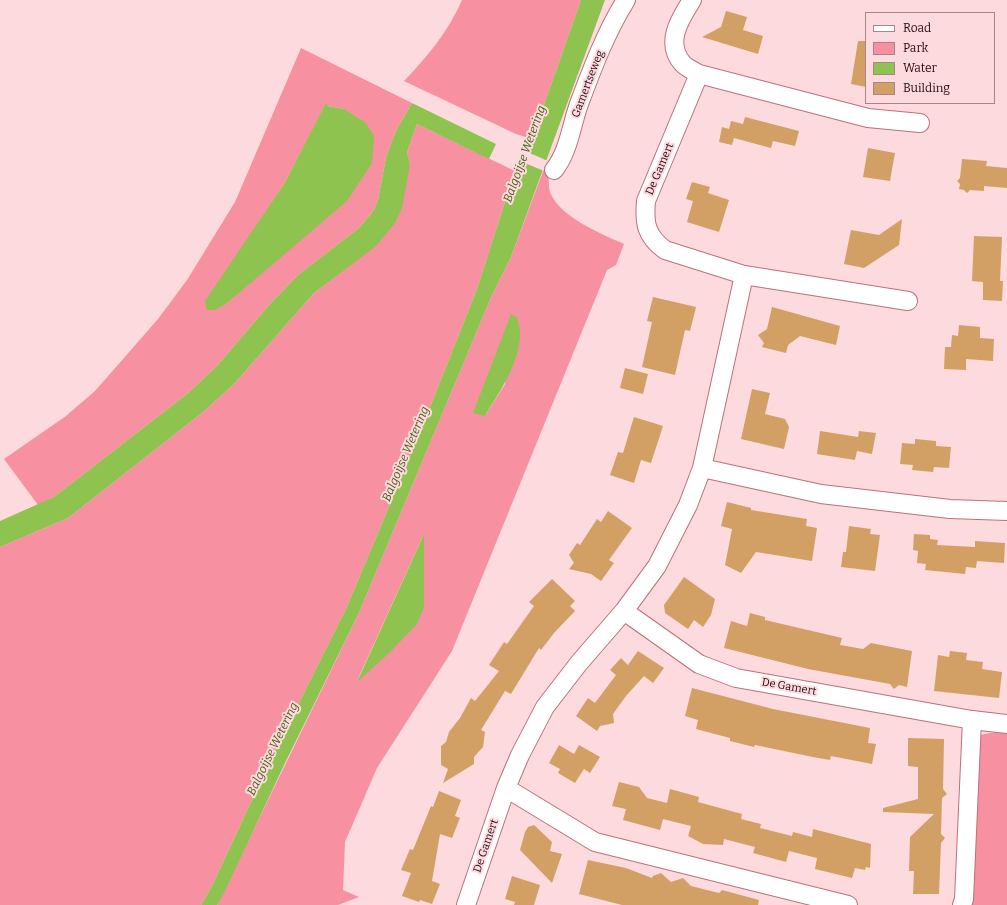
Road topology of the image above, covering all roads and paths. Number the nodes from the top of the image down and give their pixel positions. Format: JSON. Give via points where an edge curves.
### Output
{"nodes":[{"id":1,"x":626,"y":0,"type":"edge"},
{"id":2,"x":692,"y":0,"type":"edge"},
{"id":3,"x":699,"y":74,"type":"junction"},
{"id":4,"x":920,"y":123,"type":"dead end"},
{"id":5,"x":554,"y":170,"type":"dead end"},
{"id":6,"x":744,"y":275,"type":"junction"},
{"id":7,"x":908,"y":301,"type":"dead end"},
{"id":8,"x":702,"y":468,"type":"junction"},
{"id":9,"x":1007,"y":511,"type":"edge"},
{"id":10,"x":624,"y":610,"type":"junction"},
{"id":11,"x":972,"y":720,"type":"junction"},
{"id":12,"x":1007,"y":724,"type":"edge"},
{"id":13,"x":506,"y":788,"type":"junction"},
{"id":14,"x":466,"y":905,"type":"edge"},
{"id":15,"x":848,"y":905,"type":"edge"},
{"id":16,"x":962,"y":905,"type":"edge"}],
"edges":[{"from":1,"to":5,"type":"street","name":"Gamertseweg","via":[[607,36],[579,105],[562,159]]},
{"from":2,"to":3,"type":"street","via":[[674,35],[676,52],[683,64]]},
{"from":3,"to":4,"type":"street","via":[[868,118]]},
{"from":3,"to":6,"type":"street","name":"De Gamert","via":[[646,201],[644,218],[648,232],[656,244],[665,250]]},
{"from":6,"to":7,"type":"street","name":"De Gamert"},
{"from":6,"to":8,"type":"street","name":"De Gamert"},
{"from":8,"to":9,"type":"street","via":[[821,494],[950,509]]},
{"from":8,"to":10,"type":"street","name":"De Gamert","via":[[688,506],[657,566]]},
{"from":10,"to":11,"type":"street","name":"De Gamert","via":[[699,664],[736,678]]},
{"from":10,"to":13,"type":"street","name":"De Gamert","via":[[545,706]]},
{"from":11,"to":12,"type":"street","name":"De Gamert"},
{"from":11,"to":16,"type":"street"},
{"from":13,"to":14,"type":"street","name":"De Gamert"},
{"from":13,"to":15,"type":"street","via":[[595,842]]}]}
